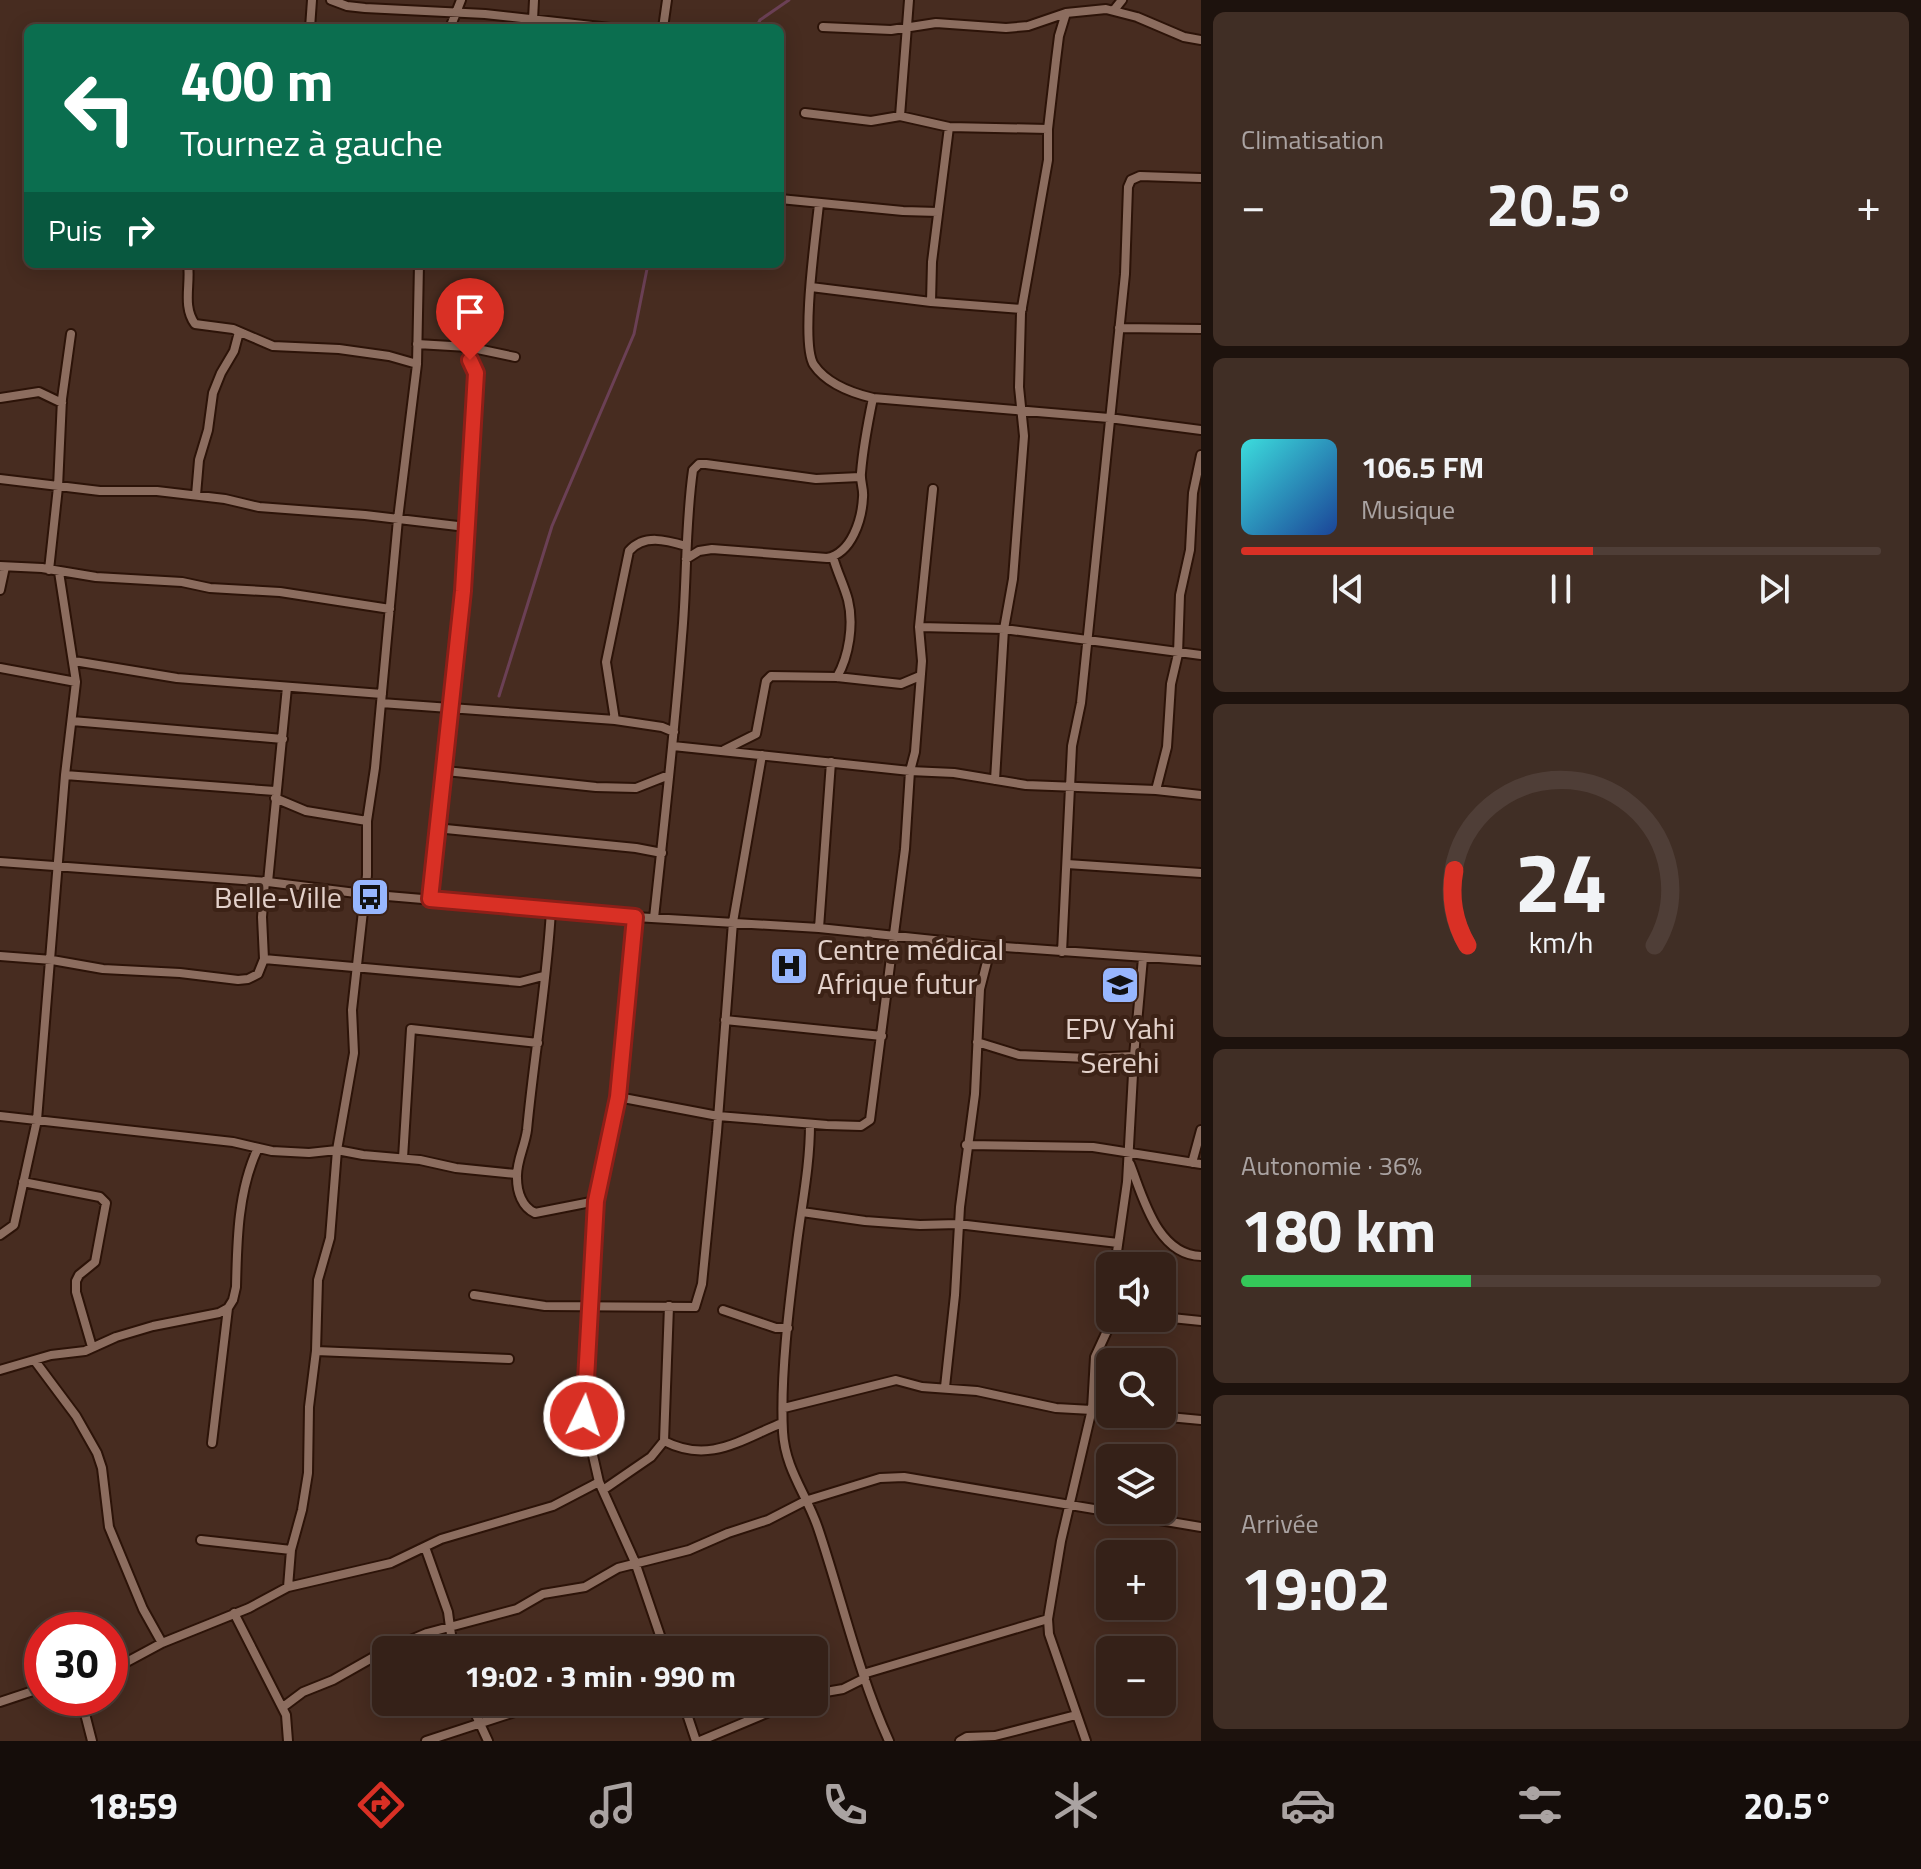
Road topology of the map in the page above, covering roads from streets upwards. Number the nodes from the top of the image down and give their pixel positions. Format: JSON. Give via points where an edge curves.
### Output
{"nodes":[{"id":1,"x":312,"y":0,"type":"edge"},
{"id":2,"x":331,"y":0,"type":"edge"},
{"id":3,"x":461,"y":0,"type":"edge"},
{"id":4,"x":534,"y":0,"type":"edge"},
{"id":5,"x":667,"y":0,"type":"edge"},
{"id":6,"x":909,"y":0,"type":"edge"},
{"id":7,"x":1122,"y":0,"type":"edge"},
{"id":8,"x":375,"y":4,"type":"edge"},
{"id":9,"x":1114,"y":10,"type":"junction"},
{"id":10,"x":456,"y":12,"type":"junction"},
{"id":11,"x":1066,"y":13,"type":"junction"},
{"id":12,"x":533,"y":20,"type":"junction"},
{"id":13,"x":310,"y":24,"type":"edge"},
{"id":14,"x":452,"y":24,"type":"edge"},
{"id":15,"x":572,"y":24,"type":"edge"},
{"id":16,"x":664,"y":24,"type":"edge"},
{"id":17,"x":823,"y":27,"type":"dead end"},
{"id":18,"x":907,"y":27,"type":"junction"},
{"id":19,"x":1201,"y":40,"type":"edge"},
{"id":20,"x":805,"y":113,"type":"dead end"},
{"id":21,"x":900,"y":116,"type":"junction"},
{"id":22,"x":949,"y":127,"type":"junction"},
{"id":23,"x":1048,"y":129,"type":"junction"},
{"id":24,"x":1201,"y":178,"type":"edge"},
{"id":25,"x":784,"y":200,"type":"edge"},
{"id":26,"x":819,"y":204,"type":"junction"},
{"id":27,"x":938,"y":212,"type":"junction"},
{"id":28,"x":188,"y":268,"type":"edge"},
{"id":29,"x":419,"y":268,"type":"edge"},
{"id":30,"x":811,"y":287,"type":"junction"},
{"id":31,"x":931,"y":302,"type":"junction"},
{"id":32,"x":1022,"y":309,"type":"junction"},
{"id":33,"x":1119,"y":328,"type":"junction"},
{"id":34,"x":1201,"y":329,"type":"edge"},
{"id":35,"x":239,"y":332,"type":"junction"},
{"id":36,"x":71,"y":334,"type":"dead end"},
{"id":37,"x":417,"y":344,"type":"junction"},
{"id":38,"x":468,"y":347,"type":"junction"},
{"id":39,"x":515,"y":357,"type":"dead end"},
{"id":40,"x":417,"y":364,"type":"junction"},
{"id":41,"x":0,"y":398,"type":"edge"},
{"id":42,"x":873,"y":398,"type":"junction"},
{"id":43,"x":62,"y":403,"type":"junction"},
{"id":44,"x":1022,"y":410,"type":"junction"},
{"id":45,"x":1109,"y":418,"type":"junction"},
{"id":46,"x":1201,"y":430,"type":"edge"},
{"id":47,"x":1201,"y":455,"type":"edge"},
{"id":48,"x":860,"y":477,"type":"junction"},
{"id":49,"x":0,"y":479,"type":"edge"},
{"id":50,"x":58,"y":487,"type":"junction"},
{"id":51,"x":933,"y":489,"type":"dead end"},
{"id":52,"x":196,"y":495,"type":"junction"},
{"id":53,"x":1197,"y":514,"type":"edge"},
{"id":54,"x":398,"y":519,"type":"junction"},
{"id":55,"x":466,"y":527,"type":"junction"},
{"id":56,"x":686,"y":546,"type":"junction"},
{"id":57,"x":833,"y":557,"type":"junction"},
{"id":58,"x":686,"y":559,"type":"junction"},
{"id":59,"x":2,"y":566,"type":"edge"},
{"id":60,"x":49,"y":570,"type":"junction"},
{"id":61,"x":59,"y":572,"type":"junction"},
{"id":62,"x":0,"y":590,"type":"edge"},
{"id":63,"x":390,"y":609,"type":"junction"},
{"id":64,"x":919,"y":627,"type":"junction"},
{"id":65,"x":1004,"y":629,"type":"junction"},
{"id":66,"x":1087,"y":641,"type":"junction"},
{"id":67,"x":1178,"y":654,"type":"junction"},
{"id":68,"x":1201,"y":655,"type":"edge"},
{"id":69,"x":74,"y":661,"type":"junction"},
{"id":70,"x":0,"y":668,"type":"edge"},
{"id":71,"x":920,"y":676,"type":"junction"},
{"id":72,"x":837,"y":677,"type":"junction"},
{"id":73,"x":76,"y":682,"type":"junction"},
{"id":74,"x":287,"y":687,"type":"junction"},
{"id":75,"x":382,"y":699,"type":"junction"},
{"id":76,"x":449,"y":709,"type":"junction"},
{"id":77,"x":615,"y":720,"type":"junction"},
{"id":78,"x":72,"y":721,"type":"junction"},
{"id":79,"x":674,"y":732,"type":"junction"},
{"id":80,"x":283,"y":739,"type":"junction"},
{"id":81,"x":673,"y":746,"type":"junction"},
{"id":82,"x":724,"y":750,"type":"junction"},
{"id":83,"x":762,"y":755,"type":"junction"},
{"id":84,"x":831,"y":762,"type":"junction"},
{"id":85,"x":446,"y":771,"type":"junction"},
{"id":86,"x":910,"y":771,"type":"junction"},
{"id":87,"x":65,"y":775,"type":"junction"},
{"id":88,"x":669,"y":775,"type":"junction"},
{"id":89,"x":995,"y":780,"type":"junction"},
{"id":90,"x":1072,"y":786,"type":"junction"},
{"id":91,"x":1156,"y":790,"type":"junction"},
{"id":92,"x":275,"y":794,"type":"junction"},
{"id":93,"x":1201,"y":795,"type":"edge"},
{"id":94,"x":367,"y":821,"type":"junction"},
{"id":95,"x":436,"y":828,"type":"junction"},
{"id":96,"x":662,"y":853,"type":"junction"},
{"id":97,"x":0,"y":862,"type":"edge"},
{"id":98,"x":1067,"y":864,"type":"junction"},
{"id":99,"x":57,"y":866,"type":"junction"},
{"id":100,"x":1201,"y":873,"type":"edge"},
{"id":101,"x":267,"y":882,"type":"junction"},
{"id":102,"x":364,"y":894,"type":"junction"},
{"id":103,"x":430,"y":899,"type":"junction"},
{"id":104,"x":551,"y":910,"type":"junction"},
{"id":105,"x":635,"y":917,"type":"junction"},
{"id":106,"x":654,"y":918,"type":"junction"},
{"id":107,"x":733,"y":922,"type":"junction"},
{"id":108,"x":819,"y":928,"type":"junction"},
{"id":109,"x":893,"y":935,"type":"junction"},
{"id":110,"x":991,"y":946,"type":"junction"},
{"id":111,"x":1062,"y":952,"type":"junction"},
{"id":112,"x":0,"y":956,"type":"edge"},
{"id":113,"x":1143,"y":958,"type":"junction"},
{"id":114,"x":264,"y":959,"type":"junction"},
{"id":115,"x":52,"y":960,"type":"junction"},
{"id":116,"x":1201,"y":961,"type":"edge"},
{"id":117,"x":355,"y":966,"type":"junction"},
{"id":118,"x":543,"y":976,"type":"junction"},
{"id":119,"x":725,"y":1020,"type":"junction"},
{"id":120,"x":882,"y":1036,"type":"junction"},
{"id":121,"x":977,"y":1042,"type":"junction"},
{"id":122,"x":538,"y":1043,"type":"junction"},
{"id":123,"x":1134,"y":1056,"type":"junction"},
{"id":124,"x":618,"y":1097,"type":"junction"},
{"id":125,"x":0,"y":1116,"type":"edge"},
{"id":126,"x":718,"y":1116,"type":"junction"},
{"id":127,"x":37,"y":1120,"type":"junction"},
{"id":128,"x":810,"y":1124,"type":"junction"},
{"id":129,"x":1201,"y":1130,"type":"edge"},
{"id":130,"x":966,"y":1145,"type":"junction"},
{"id":131,"x":258,"y":1148,"type":"junction"},
{"id":132,"x":337,"y":1150,"type":"junction"},
{"id":133,"x":1128,"y":1155,"type":"junction"},
{"id":134,"x":403,"y":1158,"type":"junction"},
{"id":135,"x":1196,"y":1163,"type":"edge"},
{"id":136,"x":516,"y":1174,"type":"junction"},
{"id":137,"x":23,"y":1182,"type":"junction"},
{"id":138,"x":596,"y":1201,"type":"junction"},
{"id":139,"x":802,"y":1212,"type":"junction"},
{"id":140,"x":958,"y":1224,"type":"junction"},
{"id":141,"x":0,"y":1235,"type":"edge"},
{"id":142,"x":1118,"y":1243,"type":"junction"},
{"id":143,"x":1117,"y":1252,"type":"edge"},
{"id":144,"x":1201,"y":1256,"type":"edge"},
{"id":145,"x":474,"y":1295,"type":"dead end"},
{"id":146,"x":590,"y":1306,"type":"junction"},
{"id":147,"x":669,"y":1306,"type":"junction"},
{"id":148,"x":228,"y":1308,"type":"junction"},
{"id":149,"x":723,"y":1310,"type":"dead end"},
{"id":150,"x":1176,"y":1318,"type":"edge"},
{"id":151,"x":1201,"y":1321,"type":"edge"},
{"id":152,"x":788,"y":1328,"type":"junction"},
{"id":153,"x":1107,"y":1332,"type":"edge"},
{"id":154,"x":92,"y":1347,"type":"junction"},
{"id":155,"x":316,"y":1351,"type":"junction"},
{"id":156,"x":509,"y":1359,"type":"dead end"},
{"id":157,"x":35,"y":1361,"type":"junction"},
{"id":158,"x":0,"y":1370,"type":"edge"},
{"id":159,"x":945,"y":1387,"type":"junction"},
{"id":160,"x":784,"y":1408,"type":"junction"},
{"id":161,"x":1092,"y":1409,"type":"junction"},
{"id":162,"x":1096,"y":1409,"type":"edge"},
{"id":163,"x":1176,"y":1418,"type":"edge"},
{"id":164,"x":1201,"y":1420,"type":"edge"},
{"id":165,"x":782,"y":1423,"type":"junction"},
{"id":166,"x":664,"y":1441,"type":"junction"},
{"id":167,"x":212,"y":1443,"type":"dead end"},
{"id":168,"x":601,"y":1486,"type":"junction"},
{"id":169,"x":805,"y":1501,"type":"junction"},
{"id":170,"x":1070,"y":1504,"type":"junction"},
{"id":171,"x":1201,"y":1527,"type":"edge"},
{"id":172,"x":201,"y":1540,"type":"dead end"},
{"id":173,"x":425,"y":1547,"type":"junction"},
{"id":174,"x":291,"y":1550,"type":"junction"},
{"id":175,"x":635,"y":1562,"type":"junction"},
{"id":176,"x":288,"y":1587,"type":"junction"},
{"id":177,"x":234,"y":1613,"type":"junction"},
{"id":178,"x":1048,"y":1619,"type":"junction"},
{"id":179,"x":451,"y":1628,"type":"junction"},
{"id":180,"x":420,"y":1636,"type":"edge"},
{"id":181,"x":452,"y":1636,"type":"edge"},
{"id":182,"x":660,"y":1636,"type":"edge"},
{"id":183,"x":162,"y":1643,"type":"junction"},
{"id":184,"x":372,"y":1658,"type":"edge"},
{"id":185,"x":128,"y":1661,"type":"edge"},
{"id":186,"x":864,"y":1676,"type":"junction"},
{"id":187,"x":828,"y":1692,"type":"edge"},
{"id":188,"x":24,"y":1694,"type":"edge"},
{"id":189,"x":0,"y":1702,"type":"edge"},
{"id":190,"x":283,"y":1707,"type":"junction"},
{"id":191,"x":1076,"y":1715,"type":"junction"},
{"id":192,"x":86,"y":1716,"type":"edge"},
{"id":193,"x":478,"y":1716,"type":"edge"},
{"id":194,"x":500,"y":1716,"type":"edge"},
{"id":195,"x":688,"y":1716,"type":"edge"},
{"id":196,"x":759,"y":1716,"type":"edge"},
{"id":197,"x":481,"y":1722,"type":"junction"},
{"id":198,"x":92,"y":1741,"type":"edge"},
{"id":199,"x":288,"y":1741,"type":"edge"},
{"id":200,"x":426,"y":1741,"type":"edge"},
{"id":201,"x":488,"y":1741,"type":"edge"},
{"id":202,"x":698,"y":1741,"type":"edge"},
{"id":203,"x":889,"y":1741,"type":"edge"},
{"id":204,"x":960,"y":1741,"type":"edge"},
{"id":205,"x":1086,"y":1741,"type":"edge"}],
"edges":[{"from":1,"to":13,"type":"street"},
{"from":2,"to":8,"type":"street","via":[[347,6]]},
{"from":3,"to":10,"type":"street"},
{"from":4,"to":12,"type":"street"},
{"from":5,"to":16,"type":"street"},
{"from":6,"to":18,"type":"street"},
{"from":7,"to":9,"type":"street"},
{"from":8,"to":10,"type":"street"},
{"from":9,"to":11,"type":"street"},
{"from":9,"to":19,"type":"street"},
{"from":10,"to":12,"type":"street"},
{"from":10,"to":14,"type":"street"},
{"from":11,"to":18,"type":"street","via":[[1028,26]]},
{"from":11,"to":23,"type":"street"},
{"from":12,"to":15,"type":"street"},
{"from":17,"to":18,"type":"street"},
{"from":18,"to":21,"type":"street"},
{"from":20,"to":21,"type":"street","via":[[871,121]]},
{"from":21,"to":22,"type":"street"},
{"from":22,"to":23,"type":"street"},
{"from":22,"to":27,"type":"street"},
{"from":23,"to":32,"type":"street","via":[[1048,160]]},
{"from":24,"to":33,"type":"street","via":[[1151,175],[1131,180]]},
{"from":25,"to":26,"type":"street"},
{"from":26,"to":27,"type":"street"},
{"from":26,"to":30,"type":"street"},
{"from":27,"to":31,"type":"street"},
{"from":28,"to":35,"type":"street","via":[[187,304],[195,324]]},
{"from":29,"to":37,"type":"street"},
{"from":30,"to":31,"type":"street"},
{"from":30,"to":42,"type":"street","via":[[807,340],[815,367],[854,394]]},
{"from":31,"to":32,"type":"street"},
{"from":32,"to":44,"type":"street"},
{"from":33,"to":34,"type":"street"},
{"from":33,"to":45,"type":"street"},
{"from":35,"to":40,"type":"street","via":[[273,346],[339,349]]},
{"from":35,"to":52,"type":"street","via":[[213,393]]},
{"from":36,"to":43,"type":"street"},
{"from":37,"to":38,"type":"street"},
{"from":37,"to":40,"type":"street"},
{"from":38,"to":39,"type":"street"},
{"from":38,"to":55,"type":"street","via":[[476,373]]},
{"from":40,"to":54,"type":"street"},
{"from":41,"to":43,"type":"street","via":[[39,392]]},
{"from":42,"to":44,"type":"street"},
{"from":42,"to":48,"type":"street"},
{"from":43,"to":50,"type":"street"},
{"from":44,"to":45,"type":"street"},
{"from":44,"to":65,"type":"street","via":[[1013,579]]},
{"from":45,"to":46,"type":"street"},
{"from":45,"to":66,"type":"street"},
{"from":47,"to":53,"type":"street","via":[[1193,493]]},
{"from":48,"to":56,"type":"street","via":[[816,479],[699,464],[693,470]]},
{"from":48,"to":57,"type":"street","via":[[864,494],[858,526]]},
{"from":49,"to":50,"type":"street"},
{"from":50,"to":52,"type":"street"},
{"from":50,"to":60,"type":"street"},
{"from":51,"to":64,"type":"street"},
{"from":52,"to":54,"type":"street","via":[[259,507]]},
{"from":53,"to":67,"type":"street","via":[[1180,595]]},
{"from":54,"to":55,"type":"street"},
{"from":54,"to":63,"type":"street"},
{"from":55,"to":76,"type":"street"},
{"from":56,"to":58,"type":"street"},
{"from":56,"to":77,"type":"street","via":[[643,540],[629,551],[606,662]]},
{"from":57,"to":58,"type":"street","via":[[712,549]]},
{"from":57,"to":72,"type":"street","via":[[850,617],[846,659]]},
{"from":58,"to":79,"type":"street"},
{"from":59,"to":60,"type":"street"},
{"from":59,"to":62,"type":"street"},
{"from":60,"to":61,"type":"street"},
{"from":61,"to":63,"type":"street","via":[[280,592]]},
{"from":61,"to":69,"type":"street"},
{"from":63,"to":75,"type":"street"},
{"from":64,"to":65,"type":"street"},
{"from":64,"to":71,"type":"street"},
{"from":65,"to":66,"type":"street"},
{"from":65,"to":89,"type":"street"},
{"from":66,"to":67,"type":"street"},
{"from":66,"to":90,"type":"street","via":[[1072,746]]},
{"from":67,"to":68,"type":"street"},
{"from":67,"to":91,"type":"street"},
{"from":69,"to":73,"type":"street"},
{"from":69,"to":74,"type":"street","via":[[177,678]]},
{"from":70,"to":73,"type":"street"},
{"from":71,"to":72,"type":"street","via":[[901,684]]},
{"from":71,"to":86,"type":"street"},
{"from":72,"to":82,"type":"street","via":[[768,678],[756,734]]},
{"from":73,"to":78,"type":"street"},
{"from":74,"to":75,"type":"street"},
{"from":74,"to":80,"type":"street"},
{"from":75,"to":76,"type":"street"},
{"from":75,"to":94,"type":"street"},
{"from":76,"to":77,"type":"street"},
{"from":76,"to":85,"type":"street"},
{"from":77,"to":79,"type":"street"},
{"from":78,"to":80,"type":"street"},
{"from":78,"to":87,"type":"street"},
{"from":79,"to":81,"type":"street"},
{"from":80,"to":92,"type":"street"},
{"from":81,"to":82,"type":"street"},
{"from":81,"to":88,"type":"street"},
{"from":82,"to":83,"type":"street"},
{"from":83,"to":84,"type":"street"},
{"from":83,"to":107,"type":"street"},
{"from":84,"to":86,"type":"street"},
{"from":84,"to":108,"type":"street"},
{"from":85,"to":88,"type":"street","via":[[636,788]]},
{"from":85,"to":95,"type":"street"},
{"from":86,"to":89,"type":"street"},
{"from":86,"to":109,"type":"street"},
{"from":87,"to":92,"type":"street"},
{"from":87,"to":99,"type":"street"},
{"from":88,"to":96,"type":"street"},
{"from":89,"to":90,"type":"street"},
{"from":90,"to":91,"type":"street"},
{"from":90,"to":98,"type":"street"},
{"from":91,"to":93,"type":"street"},
{"from":92,"to":94,"type":"street","via":[[306,811]]},
{"from":92,"to":101,"type":"street"},
{"from":94,"to":102,"type":"street"},
{"from":95,"to":96,"type":"street"},
{"from":95,"to":103,"type":"street"},
{"from":96,"to":106,"type":"street"},
{"from":97,"to":99,"type":"street"},
{"from":98,"to":100,"type":"street"},
{"from":98,"to":111,"type":"street"},
{"from":99,"to":101,"type":"street"},
{"from":99,"to":115,"type":"street"},
{"from":101,"to":102,"type":"street"},
{"from":101,"to":114,"type":"street"},
{"from":102,"to":103,"type":"street"},
{"from":102,"to":117,"type":"street"},
{"from":103,"to":104,"type":"street"},
{"from":104,"to":105,"type":"street"},
{"from":104,"to":118,"type":"street"},
{"from":105,"to":106,"type":"street"},
{"from":105,"to":124,"type":"street"},
{"from":106,"to":107,"type":"street"},
{"from":107,"to":108,"type":"street"},
{"from":107,"to":119,"type":"street"},
{"from":108,"to":109,"type":"street"},
{"from":109,"to":110,"type":"street"},
{"from":109,"to":120,"type":"street"},
{"from":110,"to":111,"type":"street"},
{"from":110,"to":121,"type":"street","via":[[980,989]]},
{"from":111,"to":113,"type":"street"},
{"from":112,"to":115,"type":"street"},
{"from":113,"to":116,"type":"street"},
{"from":113,"to":123,"type":"street"},
{"from":114,"to":115,"type":"street","via":[[258,974],[238,980]]},
{"from":114,"to":117,"type":"street"},
{"from":115,"to":127,"type":"street"},
{"from":117,"to":118,"type":"street","via":[[520,982]]},
{"from":117,"to":132,"type":"street","via":[[354,1053]]},
{"from":118,"to":122,"type":"street"},
{"from":119,"to":120,"type":"street"},
{"from":119,"to":126,"type":"street"},
{"from":120,"to":128,"type":"street","via":[[870,1120],[861,1126]]},
{"from":121,"to":123,"type":"street","via":[[1019,1055]]},
{"from":121,"to":130,"type":"street"},
{"from":122,"to":134,"type":"street","via":[[411,1029]]},
{"from":122,"to":136,"type":"street"},
{"from":123,"to":133,"type":"street"},
{"from":124,"to":126,"type":"street"},
{"from":124,"to":138,"type":"street"},
{"from":125,"to":127,"type":"street"},
{"from":126,"to":128,"type":"street"},
{"from":126,"to":147,"type":"street","via":[[702,1284],[695,1307]]},
{"from":127,"to":131,"type":"street"},
{"from":127,"to":137,"type":"street"},
{"from":128,"to":139,"type":"street"},
{"from":129,"to":135,"type":"street"},
{"from":130,"to":133,"type":"street","via":[[1093,1147]]},
{"from":130,"to":140,"type":"street"},
{"from":131,"to":132,"type":"street","via":[[293,1153]]},
{"from":131,"to":148,"type":"street","via":[[242,1188],[236,1287]]},
{"from":132,"to":134,"type":"street"},
{"from":132,"to":155,"type":"street","via":[[330,1238],[318,1280]]},
{"from":133,"to":135,"type":"street"},
{"from":133,"to":142,"type":"street"},
{"from":133,"to":144,"type":"street","via":[[1161,1233],[1181,1250]]},
{"from":134,"to":136,"type":"street"},
{"from":136,"to":138,"type":"street","via":[[524,1205],[535,1213]]},
{"from":137,"to":141,"type":"street","via":[[14,1225]]},
{"from":137,"to":154,"type":"street","via":[[100,1197],[106,1203],[95,1262],[76,1281]]},
{"from":138,"to":146,"type":"street"},
{"from":139,"to":140,"type":"street","via":[[891,1224]]},
{"from":139,"to":152,"type":"street"},
{"from":140,"to":142,"type":"street"},
{"from":140,"to":159,"type":"street"},
{"from":142,"to":143,"type":"street"},
{"from":145,"to":146,"type":"street","via":[[524,1304]]},
{"from":146,"to":147,"type":"street"},
{"from":146,"to":168,"type":"street","via":[[584,1416]]},
{"from":147,"to":166,"type":"street"},
{"from":148,"to":154,"type":"street"},
{"from":148,"to":167,"type":"street"},
{"from":149,"to":152,"type":"street"},
{"from":150,"to":151,"type":"street"},
{"from":152,"to":160,"type":"street"},
{"from":153,"to":161,"type":"street","via":[[1095,1357]]},
{"from":154,"to":157,"type":"street"},
{"from":155,"to":156,"type":"street"},
{"from":155,"to":174,"type":"street","via":[[308,1473]]},
{"from":157,"to":158,"type":"street"},
{"from":157,"to":183,"type":"street","via":[[97,1453],[109,1527]]},
{"from":159,"to":160,"type":"street","via":[[888,1380]]},
{"from":159,"to":161,"type":"street","via":[[1044,1406]]},
{"from":160,"to":165,"type":"street"},
{"from":161,"to":162,"type":"street"},
{"from":161,"to":170,"type":"street"},
{"from":163,"to":164,"type":"street"},
{"from":165,"to":166,"type":"street","via":[[712,1450],[690,1451]]},
{"from":165,"to":169,"type":"street","via":[[787,1461]]},
{"from":166,"to":168,"type":"street","via":[[651,1457]]},
{"from":168,"to":173,"type":"street"},
{"from":168,"to":175,"type":"street"},
{"from":169,"to":170,"type":"street","via":[[892,1476]]},
{"from":169,"to":175,"type":"street","via":[[689,1550]]},
{"from":169,"to":186,"type":"street","via":[[817,1524]]},
{"from":170,"to":171,"type":"street"},
{"from":170,"to":178,"type":"street"},
{"from":172,"to":174,"type":"street"},
{"from":173,"to":176,"type":"street","via":[[391,1563]]},
{"from":173,"to":179,"type":"street"},
{"from":174,"to":176,"type":"street"},
{"from":175,"to":179,"type":"street","via":[[585,1587],[553,1591],[517,1609]]},
{"from":175,"to":182,"type":"street"},
{"from":176,"to":177,"type":"street"},
{"from":177,"to":183,"type":"street"},
{"from":177,"to":190,"type":"street"},
{"from":178,"to":186,"type":"street"},
{"from":178,"to":191,"type":"street"},
{"from":179,"to":180,"type":"street"},
{"from":179,"to":181,"type":"street"},
{"from":183,"to":185,"type":"street"},
{"from":184,"to":190,"type":"street"},
{"from":186,"to":187,"type":"street"},
{"from":186,"to":203,"type":"street"},
{"from":188,"to":189,"type":"street"},
{"from":190,"to":199,"type":"street"},
{"from":191,"to":204,"type":"street"},
{"from":191,"to":205,"type":"street"},
{"from":192,"to":198,"type":"street"},
{"from":193,"to":197,"type":"street"},
{"from":194,"to":197,"type":"street"},
{"from":195,"to":202,"type":"street"},
{"from":196,"to":202,"type":"street"},
{"from":197,"to":200,"type":"street"},
{"from":197,"to":201,"type":"street"}]}
